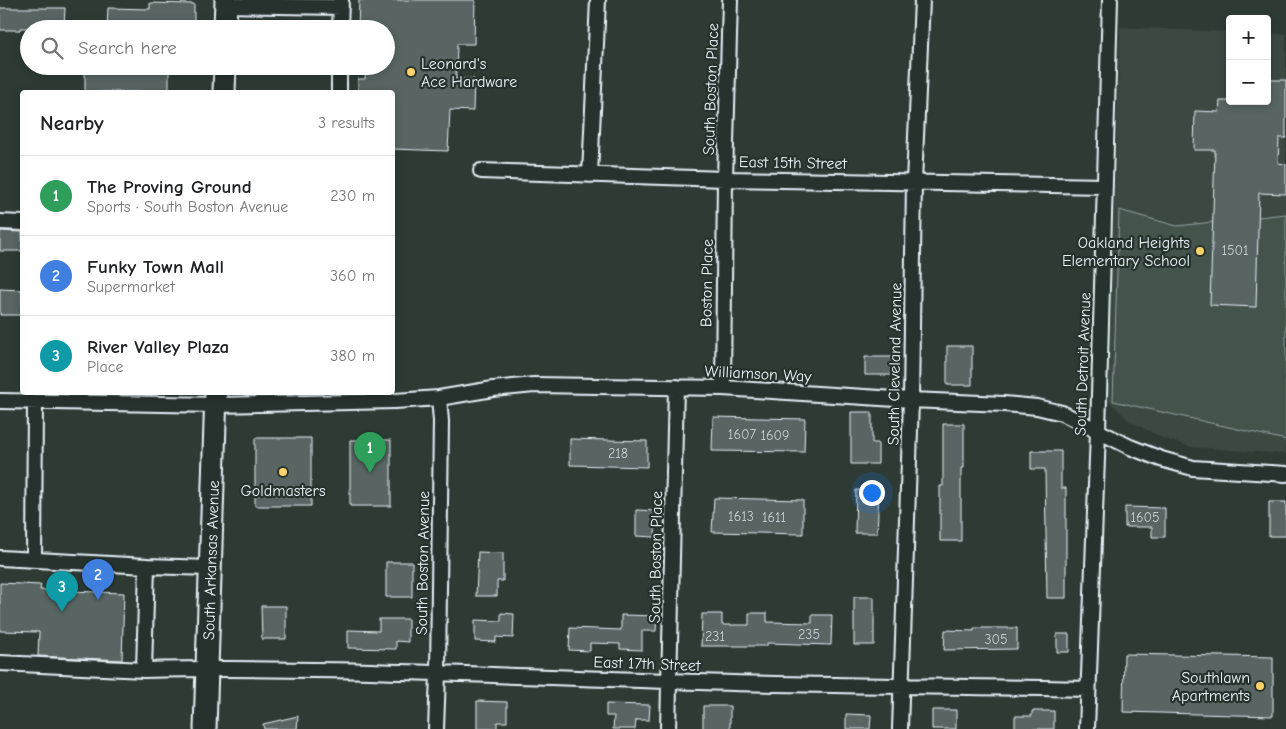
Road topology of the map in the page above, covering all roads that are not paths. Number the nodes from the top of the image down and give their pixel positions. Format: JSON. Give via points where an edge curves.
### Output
{"nodes":[{"id":1,"x":598,"y":0,"type":"edge"},
{"id":2,"x":730,"y":0,"type":"edge"},
{"id":3,"x":922,"y":0,"type":"edge"},
{"id":4,"x":1110,"y":0,"type":"edge"},
{"id":5,"x":226,"y":2,"type":"edge"},
{"id":6,"x":341,"y":3,"type":"edge"},
{"id":7,"x":225,"y":20,"type":"edge"},
{"id":8,"x":340,"y":20,"type":"edge"},
{"id":9,"x":224,"y":75,"type":"edge"},
{"id":10,"x":339,"y":75,"type":"edge"},
{"id":11,"x":224,"y":90,"type":"edge"},
{"id":12,"x":338,"y":90,"type":"edge"},
{"id":13,"x":481,"y":171,"type":"dead end"},
{"id":14,"x":590,"y":175,"type":"junction"},
{"id":15,"x":725,"y":179,"type":"junction"},
{"id":16,"x":914,"y":182,"type":"junction"},
{"id":17,"x":1105,"y":186,"type":"junction"},
{"id":18,"x":0,"y":222,"type":"edge"},
{"id":19,"x":20,"y":223,"type":"edge"},
{"id":20,"x":676,"y":387,"type":"junction"},
{"id":21,"x":723,"y":388,"type":"junction"},
{"id":22,"x":439,"y":398,"type":"junction"},
{"id":23,"x":216,"y":399,"type":"edge"},
{"id":24,"x":912,"y":400,"type":"junction"},
{"id":25,"x":0,"y":401,"type":"edge"},
{"id":26,"x":35,"y":403,"type":"junction"},
{"id":27,"x":1098,"y":431,"type":"junction"},
{"id":28,"x":1286,"y":474,"type":"edge"},
{"id":29,"x":0,"y":558,"type":"edge"},
{"id":30,"x":34,"y":560,"type":"junction"},
{"id":31,"x":147,"y":566,"type":"junction"},
{"id":32,"x":210,"y":568,"type":"junction"},
{"id":33,"x":0,"y":663,"type":"edge"},
{"id":34,"x":206,"y":669,"type":"junction"},
{"id":35,"x":144,"y":670,"type":"junction"},
{"id":36,"x":438,"y":674,"type":"junction"},
{"id":37,"x":669,"y":682,"type":"junction"},
{"id":38,"x":900,"y":686,"type":"junction"},
{"id":39,"x":1088,"y":689,"type":"junction"},
{"id":40,"x":205,"y":729,"type":"edge"},
{"id":41,"x":436,"y":729,"type":"edge"},
{"id":42,"x":668,"y":729,"type":"edge"},
{"id":43,"x":900,"y":729,"type":"edge"},
{"id":44,"x":1087,"y":729,"type":"edge"}],
"edges":[{"from":1,"to":14,"type":"street"},
{"from":2,"to":15,"type":"street","name":"South Boston Place"},
{"from":3,"to":16,"type":"street","name":"South Cleveland Avenue"},
{"from":4,"to":17,"type":"street","name":"South Detroit Avenue"},
{"from":5,"to":6,"type":"street"},
{"from":5,"to":7,"type":"highway"},
{"from":6,"to":8,"type":"street"},
{"from":9,"to":11,"type":"highway"},
{"from":10,"to":12,"type":"street"},
{"from":13,"to":14,"type":"street","name":"East 15th Street"},
{"from":14,"to":15,"type":"street","name":"East 15th Street"},
{"from":15,"to":16,"type":"street","name":"East 15th Street"},
{"from":15,"to":21,"type":"street","name":"Boston Place"},
{"from":16,"to":17,"type":"street","name":"East 15th Street"},
{"from":16,"to":24,"type":"street","name":"South Cleveland Avenue"},
{"from":17,"to":27,"type":"street","name":"South Detroit Avenue"},
{"from":18,"to":19,"type":"street"},
{"from":20,"to":21,"type":"street","name":"Williamson Way"},
{"from":20,"to":22,"type":"street","name":"Williamson Way","via":[[534,385]]},
{"from":20,"to":37,"type":"street","name":"South Boston Place"},
{"from":21,"to":24,"type":"street","name":"Williamson Way"},
{"from":22,"to":23,"type":"street","name":"Williamson Way","via":[[394,401]]},
{"from":22,"to":36,"type":"street","name":"South Boston Avenue"},
{"from":23,"to":26,"type":"street","name":"Williamson Way"},
{"from":23,"to":32,"type":"highway","name":"South Arkansas Avenue"},
{"from":24,"to":27,"type":"street","name":"Williamson Way","via":[[1037,407],[1062,414]]},
{"from":24,"to":38,"type":"street","name":"South Cleveland Avenue"},
{"from":25,"to":26,"type":"street","name":"Williamson Way"},
{"from":26,"to":30,"type":"street"},
{"from":27,"to":28,"type":"street","name":"Williamson Way","via":[[1160,460],[1193,468]]},
{"from":27,"to":39,"type":"street","name":"South Detroit Avenue"},
{"from":29,"to":30,"type":"street"},
{"from":30,"to":31,"type":"street"},
{"from":31,"to":32,"type":"street"},
{"from":31,"to":35,"type":"street"},
{"from":32,"to":34,"type":"highway","name":"South Arkansas Avenue"},
{"from":33,"to":35,"type":"street","name":"East 17th Street"},
{"from":34,"to":35,"type":"street","name":"East 17th Street"},
{"from":34,"to":36,"type":"street","name":"East 17th Street"},
{"from":34,"to":40,"type":"highway","name":"South Arkansas Avenue"},
{"from":36,"to":37,"type":"street","name":"East 17th Street"},
{"from":36,"to":41,"type":"street","name":"South Boston Avenue"},
{"from":37,"to":38,"type":"street","name":"East 17th Street"},
{"from":37,"to":42,"type":"street","name":"South Boston Place"},
{"from":38,"to":39,"type":"street","name":"East 17th Street"},
{"from":38,"to":43,"type":"street","name":"South Cleveland Avenue"},
{"from":39,"to":44,"type":"street","name":"South Detroit Avenue"}]}
